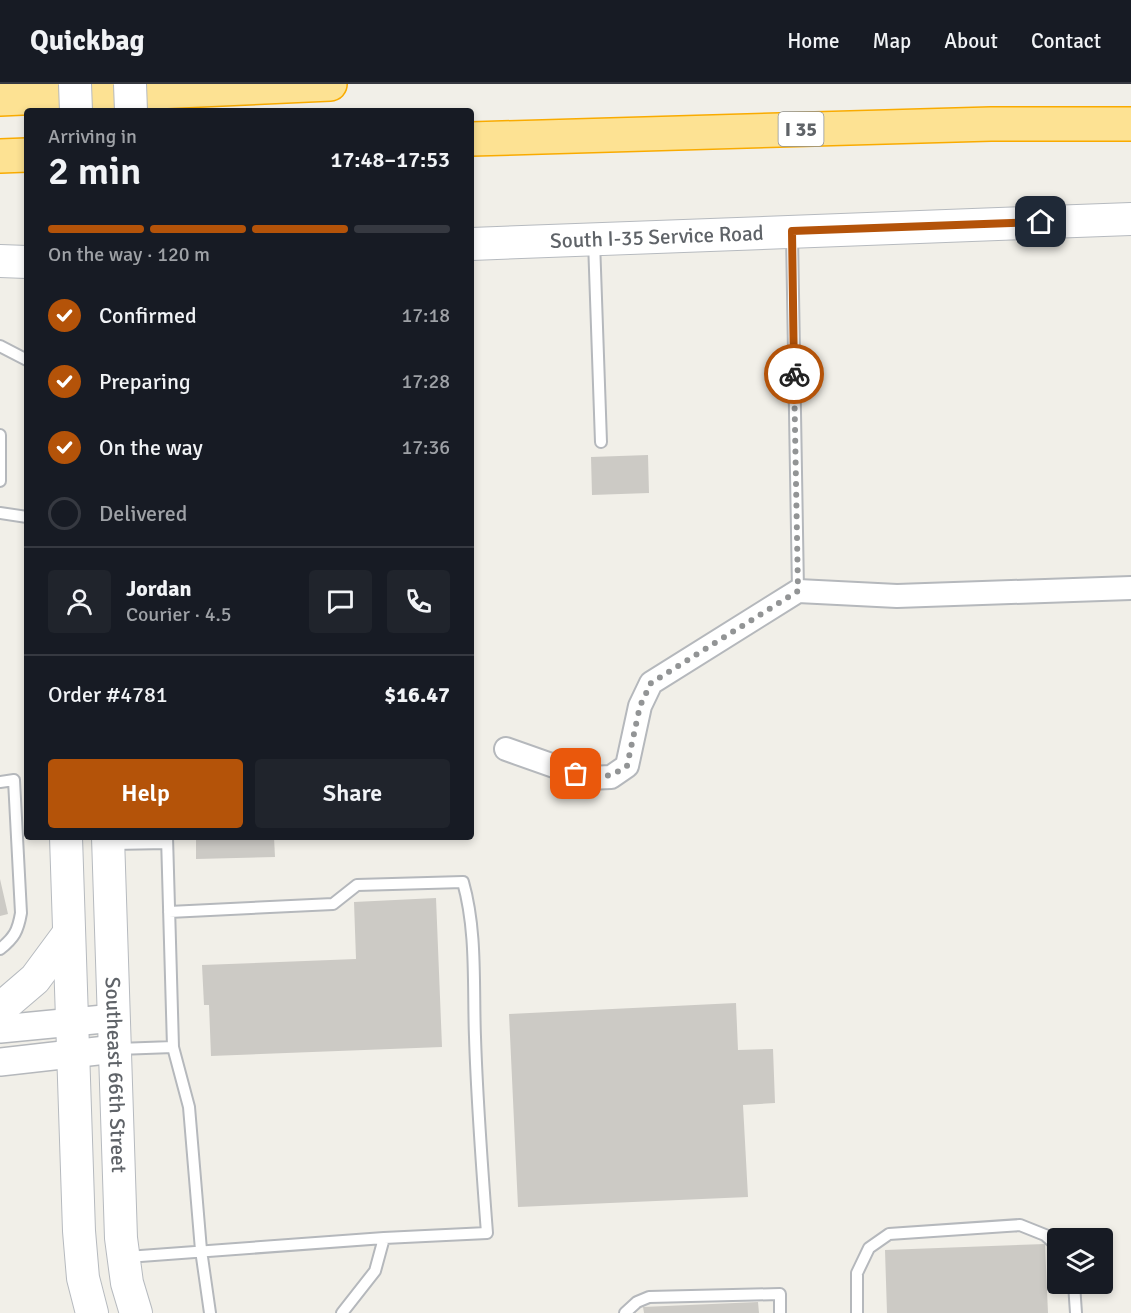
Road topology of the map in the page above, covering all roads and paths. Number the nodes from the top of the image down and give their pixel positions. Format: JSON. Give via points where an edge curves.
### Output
{"nodes":[{"id":1,"x":75,"y":84,"type":"edge"},
{"id":2,"x":130,"y":84,"type":"edge"},
{"id":3,"x":330,"y":84,"type":"edge"},
{"id":4,"x":0,"y":99,"type":"edge"},
{"id":5,"x":76,"y":108,"type":"edge"},
{"id":6,"x":131,"y":108,"type":"edge"},
{"id":7,"x":1131,"y":123,"type":"edge"},
{"id":8,"x":474,"y":139,"type":"edge"},
{"id":9,"x":24,"y":155,"type":"edge"},
{"id":10,"x":0,"y":156,"type":"edge"},
{"id":11,"x":1131,"y":219,"type":"edge"},
{"id":12,"x":792,"y":231,"type":"junction"},
{"id":13,"x":594,"y":238,"type":"junction"},
{"id":14,"x":474,"y":244,"type":"edge"},
{"id":15,"x":0,"y":261,"type":"edge"},
{"id":16,"x":24,"y":261,"type":"edge"},
{"id":17,"x":0,"y":346,"type":"edge"},
{"id":18,"x":24,"y":358,"type":"edge"},
{"id":19,"x":0,"y":435,"type":"edge"},
{"id":20,"x":601,"y":442,"type":"dead end"},
{"id":21,"x":0,"y":481,"type":"edge"},
{"id":22,"x":0,"y":513,"type":"edge"},
{"id":23,"x":24,"y":517,"type":"edge"},
{"id":24,"x":1131,"y":588,"type":"edge"},
{"id":25,"x":798,"y":591,"type":"junction"},
{"id":26,"x":506,"y":749,"type":"dead end"},
{"id":27,"x":0,"y":782,"type":"edge"},
{"id":28,"x":66,"y":840,"type":"edge"},
{"id":29,"x":108,"y":840,"type":"edge"},
{"id":30,"x":167,"y":840,"type":"edge"},
{"id":31,"x":169,"y":912,"type":"junction"},
{"id":32,"x":69,"y":933,"type":"junction"},
{"id":33,"x":0,"y":949,"type":"edge"},
{"id":34,"x":0,"y":1009,"type":"edge"},
{"id":35,"x":114,"y":1018,"type":"junction"},
{"id":36,"x":72,"y":1021,"type":"junction"},
{"id":37,"x":0,"y":1029,"type":"edge"},
{"id":38,"x":173,"y":1047,"type":"junction"},
{"id":39,"x":115,"y":1049,"type":"junction"},
{"id":40,"x":73,"y":1054,"type":"junction"},
{"id":41,"x":0,"y":1062,"type":"edge"},
{"id":42,"x":1047,"y":1237,"type":"edge"},
{"id":43,"x":384,"y":1238,"type":"junction"},
{"id":44,"x":201,"y":1250,"type":"junction"},
{"id":45,"x":124,"y":1257,"type":"junction"},
{"id":46,"x":1075,"y":1294,"type":"edge"},
{"id":47,"x":92,"y":1313,"type":"edge"},
{"id":48,"x":136,"y":1313,"type":"edge"},
{"id":49,"x":210,"y":1313,"type":"edge"},
{"id":50,"x":342,"y":1313,"type":"edge"},
{"id":51,"x":625,"y":1313,"type":"edge"},
{"id":52,"x":780,"y":1313,"type":"edge"},
{"id":53,"x":857,"y":1313,"type":"edge"},
{"id":54,"x":1076,"y":1313,"type":"edge"}],
"edges":[{"from":1,"to":5,"type":"main road","bridge":true},
{"from":2,"to":6,"type":"main road","bridge":true},
{"from":3,"to":4,"type":"highway"},
{"from":7,"to":8,"type":"highway","number":"I 35"},
{"from":9,"to":10,"type":"highway"},
{"from":11,"to":12,"type":"main road","name":"South I-35 Service Road"},
{"from":12,"to":13,"type":"main road","name":"South I-35 Service Road"},
{"from":12,"to":25,"type":"lane"},
{"from":13,"to":14,"type":"main road","name":"South I-35 Service Road"},
{"from":13,"to":20,"type":"lane"},
{"from":15,"to":16,"type":"main road"},
{"from":17,"to":18,"type":"lane"},
{"from":19,"to":21,"type":"lane"},
{"from":22,"to":23,"type":"lane"},
{"from":24,"to":25,"type":"street","via":[[897,596]]},
{"from":25,"to":26,"type":"street","via":[[651,683],[640,706],[627,766],[611,777],[588,778]]},
{"from":27,"to":33,"type":"lane","via":[[15,780],[21,914],[19,930]]},
{"from":28,"to":32,"type":"main road","name":"Southeast 66th Street"},
{"from":29,"to":30,"type":"lane"},
{"from":29,"to":35,"type":"main road","name":"Southeast 66th Street"},
{"from":30,"to":31,"type":"lane"},
{"from":31,"to":38,"type":"lane"},
{"from":31,"to":43,"type":"lane","via":[[333,904],[357,885],[463,882],[468,902],[487,1233]]},
{"from":32,"to":34,"type":"main road","via":[[35,979]]},
{"from":32,"to":36,"type":"main road","name":"Southeast 66th Street"},
{"from":35,"to":36,"type":"street"},
{"from":35,"to":39,"type":"main road","name":"Southeast 66th Street"},
{"from":36,"to":37,"type":"street"},
{"from":36,"to":40,"type":"main road","name":"Southeast 66th Street"},
{"from":38,"to":39,"type":"lane"},
{"from":38,"to":44,"type":"lane","via":[[189,1107]]},
{"from":39,"to":40,"type":"street"},
{"from":39,"to":45,"type":"main road","name":"Southeast 66th Street"},
{"from":40,"to":41,"type":"street"},
{"from":40,"to":47,"type":"main road","name":"Southeast 66th Street","via":[[83,1278]]},
{"from":42,"to":53,"type":"lane","via":[[1020,1225],[889,1234],[869,1248],[857,1273]]},
{"from":43,"to":44,"type":"lane"},
{"from":43,"to":50,"type":"lane","via":[[375,1271]]},
{"from":44,"to":45,"type":"lane"},
{"from":44,"to":49,"type":"lane"},
{"from":45,"to":48,"type":"main road","name":"Southeast 66th Street"},
{"from":46,"to":54,"type":"lane"},
{"from":51,"to":52,"type":"lane","via":[[649,1297],[780,1294]]}]}
